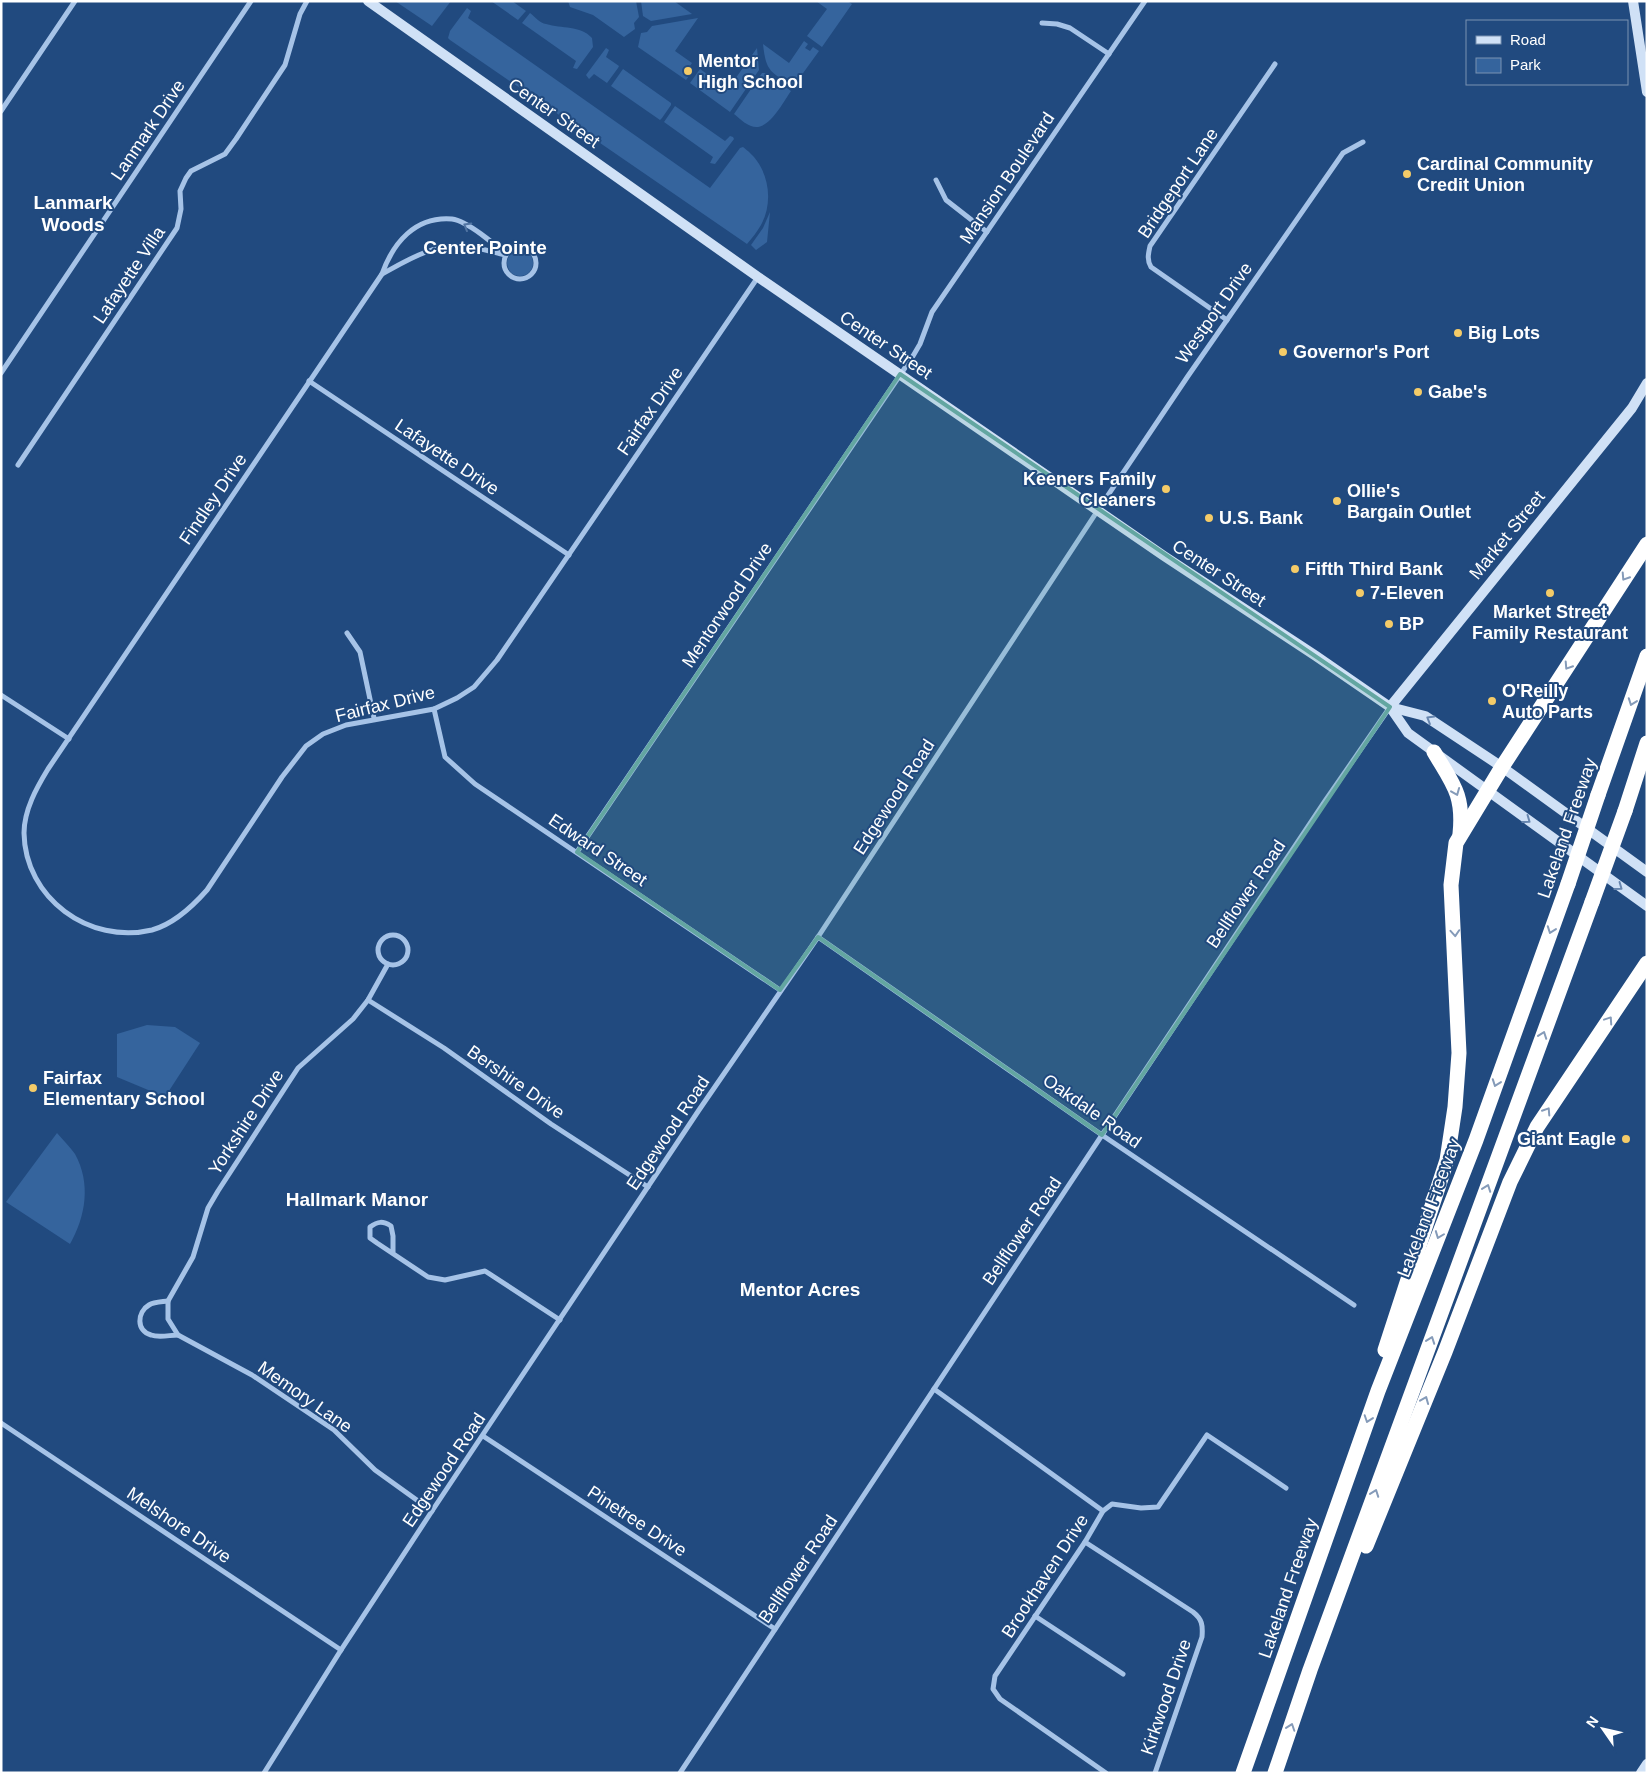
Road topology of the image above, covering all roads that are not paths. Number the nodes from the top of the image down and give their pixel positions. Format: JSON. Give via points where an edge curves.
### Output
{"nodes":[{"id":1,"x":75,"y":1,"type":"edge"},
{"id":2,"x":251,"y":1,"type":"edge"},
{"id":3,"x":307,"y":1,"type":"edge"},
{"id":4,"x":368,"y":1,"type":"edge"},
{"id":5,"x":1145,"y":1,"type":"edge"},
{"id":6,"x":1634,"y":1,"type":"edge"},
{"id":7,"x":1042,"y":23,"type":"dead end"},
{"id":8,"x":1109,"y":54,"type":"junction"},
{"id":9,"x":1275,"y":64,"type":"dead end"},
{"id":10,"x":1647,"y":92,"type":"edge"},
{"id":11,"x":1,"y":111,"type":"edge"},
{"id":12,"x":1363,"y":142,"type":"dead end"},
{"id":13,"x":936,"y":180,"type":"dead end"},
{"id":14,"x":987,"y":232,"type":"junction"},
{"id":15,"x":506,"y":255,"type":"junction"},
{"id":16,"x":382,"y":274,"type":"junction"},
{"id":17,"x":758,"y":277,"type":"junction"},
{"id":18,"x":1227,"y":320,"type":"junction"},
{"id":19,"x":1,"y":373,"type":"edge"},
{"id":20,"x":900,"y":374,"type":"junction"},
{"id":21,"x":309,"y":381,"type":"junction"},
{"id":22,"x":1647,"y":383,"type":"edge"},
{"id":23,"x":18,"y":465,"type":"dead end"},
{"id":24,"x":1098,"y":510,"type":"junction"},
{"id":25,"x":1647,"y":544,"type":"edge"},
{"id":26,"x":569,"y":556,"type":"junction"},
{"id":27,"x":347,"y":633,"type":"dead end"},
{"id":28,"x":1647,"y":656,"type":"edge"},
{"id":29,"x":1,"y":695,"type":"edge"},
{"id":30,"x":1390,"y":707,"type":"junction"},
{"id":31,"x":434,"y":709,"type":"junction"},
{"id":32,"x":374,"y":718,"type":"junction"},
{"id":33,"x":69,"y":739,"type":"junction"},
{"id":34,"x":1647,"y":742,"type":"edge"},
{"id":35,"x":1434,"y":752,"type":"junction"},
{"id":36,"x":1502,"y":768,"type":"junction"},
{"id":37,"x":1488,"y":792,"type":"junction"},
{"id":38,"x":1460,"y":836,"type":"junction"},
{"id":39,"x":578,"y":852,"type":"junction"},
{"id":40,"x":1647,"y":872,"type":"edge"},
{"id":41,"x":1647,"y":906,"type":"edge"},
{"id":42,"x":818,"y":937,"type":"junction"},
{"id":43,"x":1647,"y":963,"type":"edge"},
{"id":44,"x":388,"y":964,"type":"junction"},
{"id":45,"x":780,"y":990,"type":"junction"},
{"id":46,"x":368,"y":1000,"type":"junction"},
{"id":47,"x":1102,"y":1135,"type":"junction"},
{"id":48,"x":648,"y":1187,"type":"junction"},
{"id":49,"x":392,"y":1253,"type":"junction"},
{"id":50,"x":168,"y":1301,"type":"junction"},
{"id":51,"x":1354,"y":1305,"type":"dead end"},
{"id":52,"x":168,"y":1319,"type":"joint"},
{"id":53,"x":560,"y":1320,"type":"junction"},
{"id":54,"x":178,"y":1335,"type":"junction"},
{"id":55,"x":934,"y":1389,"type":"junction"},
{"id":56,"x":1378,"y":1391,"type":"junction"},
{"id":57,"x":1,"y":1423,"type":"edge"},
{"id":58,"x":483,"y":1436,"type":"junction"},
{"id":59,"x":1286,"y":1488,"type":"dead end"},
{"id":60,"x":432,"y":1511,"type":"junction"},
{"id":61,"x":1103,"y":1511,"type":"junction"},
{"id":62,"x":1085,"y":1542,"type":"junction"},
{"id":63,"x":1035,"y":1616,"type":"junction"},
{"id":64,"x":775,"y":1628,"type":"junction"},
{"id":65,"x":341,"y":1650,"type":"junction"},
{"id":66,"x":1310,"y":1670,"type":"junction"},
{"id":67,"x":1123,"y":1674,"type":"dead end"},
{"id":68,"x":1647,"y":1764,"type":"edge"},
{"id":69,"x":264,"y":1773,"type":"edge"},
{"id":70,"x":680,"y":1773,"type":"edge"},
{"id":71,"x":1106,"y":1773,"type":"edge"},
{"id":72,"x":1155,"y":1773,"type":"edge"},
{"id":73,"x":1244,"y":1773,"type":"edge"},
{"id":74,"x":1275,"y":1773,"type":"edge"},
{"id":75,"x":1641,"y":1773,"type":"edge"}],
"edges":[{"from":1,"to":11,"type":"street"},
{"from":2,"to":19,"type":"street","name":"Lanmark Drive"},
{"from":3,"to":23,"type":"street","name":"Lafayette Villa","via":[[285,65],[225,154],[191,170],[180,191],[177,228]]},
{"from":4,"to":17,"type":"main road","name":"Center Street"},
{"from":5,"to":8,"type":"street","name":"Mansion Boulevard"},
{"from":6,"to":10,"type":"main road"},
{"from":7,"to":8,"type":"street","via":[[1070,28]]},
{"from":8,"to":14,"type":"street","name":"Mansion Boulevard"},
{"from":9,"to":18,"type":"street","name":"Bridgeport Lane","via":[[1150,246],[1148,254],[1151,268]]},
{"from":12,"to":18,"type":"street","name":"Westport Drive","via":[[1343,153]]},
{"from":13,"to":14,"type":"street","via":[[946,200]]},
{"from":14,"to":20,"type":"street","name":"Mansion Boulevard","via":[[932,312],[920,344]]},
{"from":15,"to":15,"type":"street","via":[[504,267],[512,277],[524,278],[534,271],[536,258],[528,248],[516,247]]},
{"from":15,"to":16,"type":"street","name":"Findley Drive","via":[[448,246],[423,253]]},
{"from":15,"to":16,"type":"street","name":"Findley Drive","one_way":true,"via":[[489,239],[460,222],[452,219],[434,221],[422,223],[400,240]]},
{"from":16,"to":21,"type":"street","name":"Findley Drive"},
{"from":17,"to":20,"type":"main road","name":"Center Street"},
{"from":17,"to":26,"type":"street","name":"Fairfax Drive"},
{"from":18,"to":24,"type":"street","name":"Westport Drive"},
{"from":20,"to":24,"type":"main road","name":"Center Street"},
{"from":20,"to":39,"type":"street","name":"Mentorwood Drive"},
{"from":21,"to":26,"type":"street","name":"Lafayette Drive"},
{"from":21,"to":33,"type":"street","name":"Findley Drive"},
{"from":22,"to":30,"type":"main road","name":"Market Street","via":[[1632,408]]},
{"from":24,"to":30,"type":"main road","name":"Center Street"},
{"from":24,"to":42,"type":"street","name":"Edgewood Road"},
{"from":25,"to":36,"type":"highway","one_way":true},
{"from":26,"to":31,"type":"street","name":"Fairfax Drive","via":[[497,660],[474,687]]},
{"from":27,"to":32,"type":"street","via":[[360,652]]},
{"from":28,"to":56,"type":"highway","name":"Lakeland Freeway","one_way":true,"bridge":true,"via":[[1476,1140]]},
{"from":29,"to":33,"type":"street"},
{"from":30,"to":35,"type":"main road","name":"Center Street","via":[[1408,733]]},
{"from":36,"to":30,"type":"main road","name":"Center Street","one_way":true,"via":[[1425,716]]},
{"from":30,"to":47,"type":"street","name":"Bellflower Road"},
{"from":31,"to":32,"type":"street","name":"Fairfax Drive"},
{"from":31,"to":39,"type":"street","name":"Edward Street","via":[[446,757],[475,784]]},
{"from":32,"to":33,"type":"street","name":"Fairfax Drive","via":[[322,734],[306,746],[195,904],[167,924],[152,930],[124,933],[98,930],[69,915],[41,888],[28,860],[24,832],[37,786]]},
{"from":66,"to":34,"type":"highway","one_way":true,"bridge":true,"via":[[1592,902]]},
{"from":35,"to":37,"type":"main road","name":"Center Street"},
{"from":35,"to":38,"type":"highway","one_way":true,"via":[[1459,799],[1462,815]]},
{"from":36,"to":37,"type":"highway"},
{"from":36,"to":40,"type":"main road","name":"Center Street"},
{"from":37,"to":38,"type":"highway"},
{"from":37,"to":41,"type":"main road","name":"Center Street","one_way":true},
{"from":38,"to":56,"type":"highway","one_way":true,"via":[[1454,852],[1451,885],[1459,1053],[1455,1106],[1447,1160],[1386,1345]]},
{"from":39,"to":45,"type":"street","name":"Edward Street"},
{"from":42,"to":45,"type":"street","name":"Edgewood Road"},
{"from":42,"to":47,"type":"street","name":"Oakdale Road"},
{"from":66,"to":43,"type":"highway","one_way":true,"via":[[1329,1636],[1445,1352],[1510,1182],[1537,1127]]},
{"from":44,"to":44,"type":"street","via":[[399,964],[407,955],[406,944],[398,936],[386,937],[379,946],[380,957]]},
{"from":44,"to":46,"type":"street","name":"Yorkshire Drive"},
{"from":45,"to":48,"type":"street","name":"Edgewood Road"},
{"from":46,"to":48,"type":"street","name":"Bershire Drive"},
{"from":46,"to":50,"type":"street","name":"Yorkshire Drive","via":[[353,1019],[298,1068],[218,1190],[208,1208],[192,1257]]},
{"from":47,"to":51,"type":"street","name":"Oakdale Road"},
{"from":47,"to":55,"type":"street","name":"Bellflower Road"},
{"from":48,"to":53,"type":"street","name":"Edgewood Road"},
{"from":49,"to":49,"type":"street","via":[[370,1238],[370,1227],[376,1222],[391,1226]]},
{"from":49,"to":53,"type":"street","via":[[428,1277],[445,1280],[485,1270]]},
{"from":50,"to":52,"type":"street","name":"Yorkshire Drive"},
{"from":50,"to":54,"type":"street","via":[[151,1303],[144,1308],[139,1322],[141,1328],[152,1336]]},
{"from":52,"to":54,"type":"street","name":"Memory Lane"},
{"from":53,"to":58,"type":"street","name":"Edgewood Road"},
{"from":54,"to":60,"type":"street","name":"Memory Lane","via":[[252,1375],[334,1430],[375,1470]]},
{"from":55,"to":61,"type":"street","name":"Brookhaven Drive"},
{"from":55,"to":64,"type":"street","name":"Bellflower Road"},
{"from":56,"to":73,"type":"highway","name":"Lakeland Freeway","one_way":true},
{"from":57,"to":65,"type":"street","name":"Melshore Drive"},
{"from":58,"to":60,"type":"street","name":"Edgewood Road"},
{"from":58,"to":64,"type":"street","name":"Pinetree Drive"},
{"from":59,"to":61,"type":"street","via":[[1207,1435],[1158,1507],[1112,1504]]},
{"from":60,"to":65,"type":"street","name":"Edgewood Road"},
{"from":61,"to":62,"type":"street","name":"Brookhaven Drive"},
{"from":62,"to":63,"type":"street","name":"Brookhaven Drive"},
{"from":62,"to":72,"type":"street","name":"Kirkwood Drive","via":[[1192,1612],[1202,1623],[1202,1637]]},
{"from":63,"to":67,"type":"street"},
{"from":63,"to":71,"type":"street","name":"Brookhaven Drive","via":[[995,1676],[993,1689],[1000,1699]]},
{"from":64,"to":70,"type":"street","name":"Bellflower Road"},
{"from":65,"to":69,"type":"street","name":"Edgewood Road"},
{"from":74,"to":66,"type":"highway","one_way":true},
{"from":68,"to":75,"type":"main road"}]}
